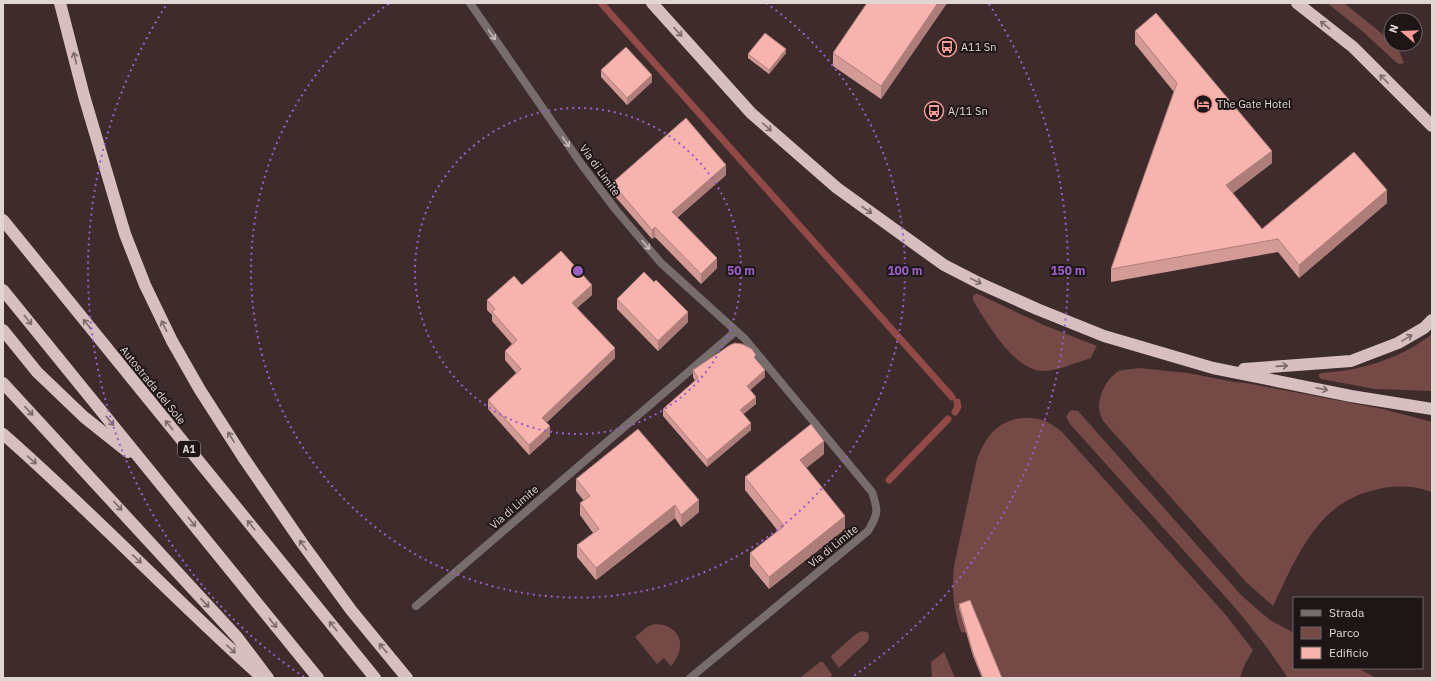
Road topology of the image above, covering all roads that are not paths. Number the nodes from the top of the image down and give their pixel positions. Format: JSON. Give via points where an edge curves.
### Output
{"nodes":[{"id":1,"x":60,"y":3,"type":"edge"},
{"id":2,"x":470,"y":3,"type":"edge"},
{"id":3,"x":652,"y":3,"type":"edge"},
{"id":4,"x":1297,"y":3,"type":"edge"},
{"id":5,"x":1411,"y":106,"type":"junction"},
{"id":6,"x":1432,"y":126,"type":"edge"},
{"id":7,"x":1432,"y":133,"type":"edge"},
{"id":8,"x":3,"y":220,"type":"edge"},
{"id":9,"x":3,"y":290,"type":"edge"},
{"id":10,"x":1432,"y":320,"type":"edge"},
{"id":11,"x":3,"y":330,"type":"edge"},
{"id":12,"x":736,"y":331,"type":"junction"},
{"id":13,"x":1229,"y":370,"type":"junction"},
{"id":14,"x":3,"y":383,"type":"edge"},
{"id":15,"x":1389,"y":401,"type":"junction"},
{"id":16,"x":1432,"y":401,"type":"edge"},
{"id":17,"x":1432,"y":409,"type":"edge"},
{"id":18,"x":3,"y":434,"type":"edge"},
{"id":19,"x":162,"y":485,"type":"junction"},
{"id":20,"x":416,"y":606,"type":"dead end"},
{"id":21,"x":263,"y":678,"type":"edge"},
{"id":22,"x":268,"y":678,"type":"edge"},
{"id":23,"x":318,"y":678,"type":"edge"},
{"id":24,"x":375,"y":678,"type":"edge"},
{"id":25,"x":407,"y":678,"type":"edge"},
{"id":26,"x":690,"y":678,"type":"edge"}],
"edges":[{"from":25,"to":1,"type":"highway","one_way":true,"via":[[351,610],[302,544],[200,390],[172,341],[145,285],[125,234],[84,96]]},
{"from":2,"to":12,"type":"street","name":"Via di Limite","one_way":true,"via":[[616,210],[661,263]]},
{"from":3,"to":13,"type":"highway","one_way":true,"via":[[752,113],[836,188],[944,265],[1037,309],[1104,336],[1213,368]]},
{"from":5,"to":4,"type":"highway","one_way":true,"via":[[1353,47]]},
{"from":5,"to":6,"type":"highway"},
{"from":5,"to":7,"type":"highway"},
{"from":24,"to":8,"type":"highway","name":"Autostrada del Sole","number":"A1","one_way":true},
{"from":9,"to":19,"type":"highway","one_way":true},
{"from":13,"to":10,"type":"highway","one_way":true,"via":[[1351,361],[1398,343],[1424,328]]},
{"from":11,"to":19,"type":"highway","via":[[37,372],[78,412],[120,445]]},
{"from":12,"to":20,"type":"street","name":"Via di Limite"},
{"from":12,"to":26,"type":"street","name":"Via di Limite","via":[[872,492],[877,507],[875,520],[868,531]]},
{"from":13,"to":15,"type":"highway","one_way":true,"via":[[1350,396]]},
{"from":14,"to":22,"type":"highway","one_way":true,"via":[[237,637]]},
{"from":15,"to":16,"type":"highway"},
{"from":15,"to":17,"type":"highway"},
{"from":18,"to":21,"type":"highway","one_way":true},
{"from":19,"to":23,"type":"highway","one_way":true}]}
